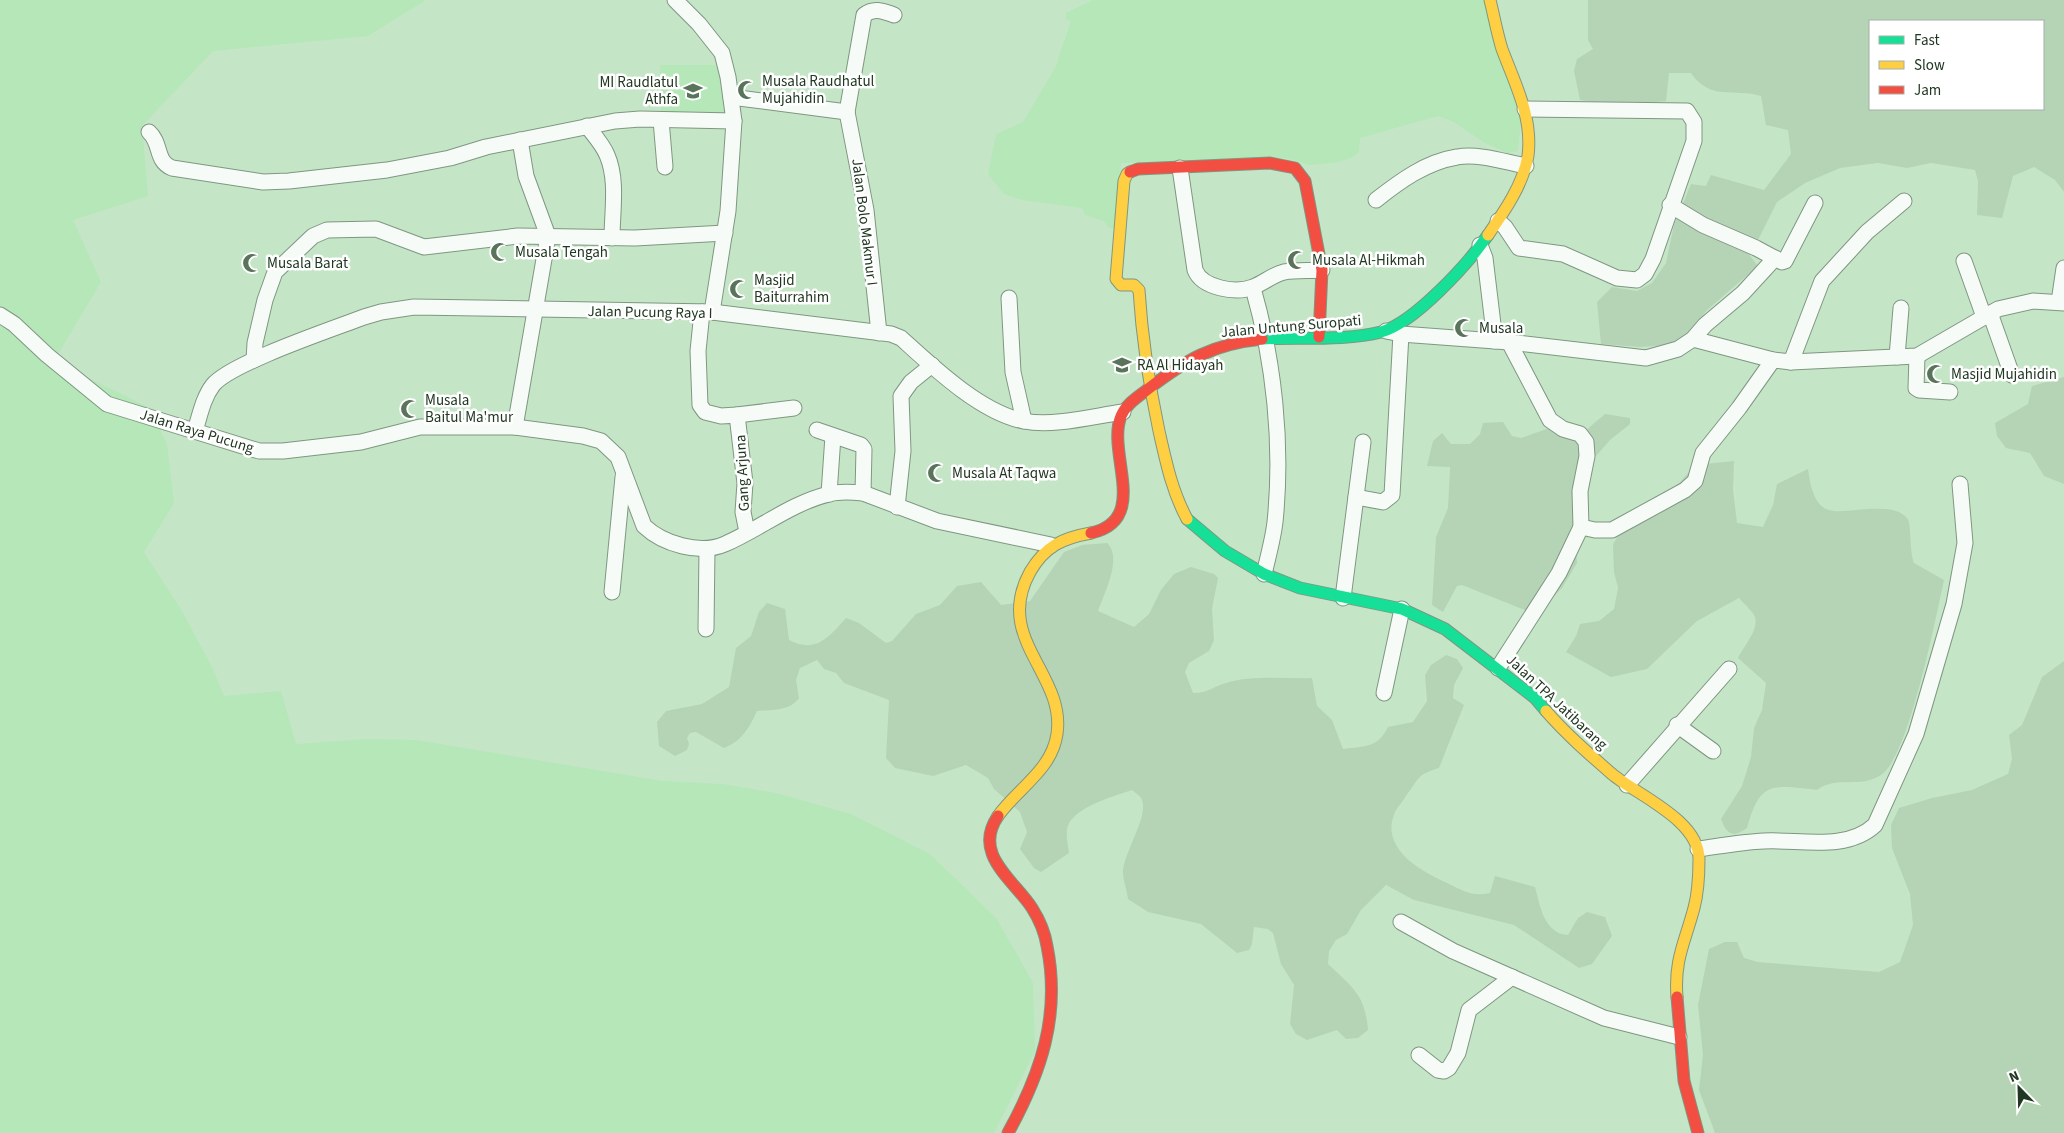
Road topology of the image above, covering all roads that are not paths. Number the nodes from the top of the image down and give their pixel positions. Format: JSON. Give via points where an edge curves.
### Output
{"nodes":[{"id":1,"x":675,"y":0,"type":"edge"},
{"id":2,"x":1490,"y":0,"type":"edge"},
{"id":3,"x":894,"y":15,"type":"dead end"},
{"id":4,"x":731,"y":97,"type":"junction"},
{"id":5,"x":1525,"y":109,"type":"junction"},
{"id":6,"x":847,"y":112,"type":"junction"},
{"id":7,"x":661,"y":120,"type":"junction"},
{"id":8,"x":734,"y":121,"type":"junction"},
{"id":9,"x":587,"y":126,"type":"junction"},
{"id":10,"x":149,"y":132,"type":"dead end"},
{"id":11,"x":520,"y":140,"type":"junction"},
{"id":12,"x":1526,"y":166,"type":"junction"},
{"id":13,"x":665,"y":167,"type":"dead end"},
{"id":14,"x":1180,"y":168,"type":"junction"},
{"id":15,"x":1376,"y":200,"type":"dead end"},
{"id":16,"x":1904,"y":201,"type":"dead end"},
{"id":17,"x":1815,"y":203,"type":"dead end"},
{"id":18,"x":1670,"y":205,"type":"junction"},
{"id":19,"x":1498,"y":221,"type":"junction"},
{"id":20,"x":725,"y":233,"type":"junction"},
{"id":21,"x":548,"y":236,"type":"junction"},
{"id":22,"x":612,"y":238,"type":"junction"},
{"id":23,"x":1480,"y":245,"type":"junction"},
{"id":24,"x":1774,"y":258,"type":"junction"},
{"id":25,"x":1964,"y":261,"type":"dead end"},
{"id":26,"x":2064,"y":268,"type":"edge"},
{"id":27,"x":1322,"y":270,"type":"junction"},
{"id":28,"x":1253,"y":288,"type":"junction"},
{"id":29,"x":1008,"y":298,"type":"dead end"},
{"id":30,"x":2062,"y":303,"type":"edge"},
{"id":31,"x":534,"y":308,"type":"junction"},
{"id":32,"x":1901,"y":308,"type":"dead end"},
{"id":33,"x":707,"y":312,"type":"junction"},
{"id":34,"x":0,"y":315,"type":"edge"},
{"id":35,"x":1987,"y":315,"type":"junction"},
{"id":36,"x":1386,"y":331,"type":"junction"},
{"id":37,"x":879,"y":333,"type":"junction"},
{"id":38,"x":1401,"y":334,"type":"junction"},
{"id":39,"x":1319,"y":337,"type":"junction"},
{"id":40,"x":1693,"y":339,"type":"junction"},
{"id":41,"x":1267,"y":340,"type":"junction"},
{"id":42,"x":1502,"y":341,"type":"junction"},
{"id":43,"x":1917,"y":356,"type":"junction"},
{"id":44,"x":1897,"y":357,"type":"junction"},
{"id":45,"x":254,"y":360,"type":"junction"},
{"id":46,"x":1773,"y":360,"type":"junction"},
{"id":47,"x":1791,"y":362,"type":"junction"},
{"id":48,"x":932,"y":365,"type":"junction"},
{"id":49,"x":2012,"y":375,"type":"dead end"},
{"id":50,"x":1150,"y":388,"type":"junction"},
{"id":51,"x":1950,"y":392,"type":"dead end"},
{"id":52,"x":794,"y":408,"type":"dead end"},
{"id":53,"x":1123,"y":412,"type":"junction"},
{"id":54,"x":737,"y":415,"type":"junction"},
{"id":55,"x":1024,"y":421,"type":"junction"},
{"id":56,"x":515,"y":427,"type":"junction"},
{"id":57,"x":817,"y":430,"type":"dead end"},
{"id":58,"x":195,"y":431,"type":"junction"},
{"id":59,"x":833,"y":436,"type":"junction"},
{"id":60,"x":1363,"y":442,"type":"dead end"},
{"id":61,"x":624,"y":470,"type":"junction"},
{"id":62,"x":1960,"y":484,"type":"dead end"},
{"id":63,"x":863,"y":493,"type":"junction"},
{"id":64,"x":829,"y":494,"type":"junction"},
{"id":65,"x":1356,"y":497,"type":"junction"},
{"id":66,"x":897,"y":507,"type":"junction"},
{"id":67,"x":1581,"y":527,"type":"junction"},
{"id":68,"x":747,"y":532,"type":"junction"},
{"id":69,"x":1052,"y":545,"type":"junction"},
{"id":70,"x":707,"y":548,"type":"junction"},
{"id":71,"x":1264,"y":574,"type":"junction"},
{"id":72,"x":612,"y":592,"type":"dead end"},
{"id":73,"x":1343,"y":598,"type":"junction"},
{"id":74,"x":1402,"y":609,"type":"junction"},
{"id":75,"x":706,"y":629,"type":"dead end"},
{"id":76,"x":1498,"y":668,"type":"junction"},
{"id":77,"x":1729,"y":669,"type":"dead end"},
{"id":78,"x":1384,"y":693,"type":"dead end"},
{"id":79,"x":1677,"y":726,"type":"junction"},
{"id":80,"x":1713,"y":751,"type":"dead end"},
{"id":81,"x":1627,"y":784,"type":"junction"},
{"id":82,"x":1698,"y":848,"type":"junction"},
{"id":83,"x":1401,"y":922,"type":"dead end"},
{"id":84,"x":1512,"y":977,"type":"junction"},
{"id":85,"x":1680,"y":1037,"type":"junction"},
{"id":86,"x":1419,"y":1055,"type":"dead end"},
{"id":87,"x":1008,"y":1133,"type":"edge"},
{"id":88,"x":1698,"y":1133,"type":"edge"}],
"edges":[{"from":1,"to":4,"type":"street","name":"Gang Arjuna","via":[[719,48]]},
{"from":2,"to":5,"type":"street","name":"Jalan Untung Suropati","via":[[1501,45]]},
{"from":3,"to":6,"type":"street","name":"Jalan Bolo Makmur I","via":[[882,10],[864,15]]},
{"from":4,"to":6,"type":"street"},
{"from":4,"to":8,"type":"street","name":"Gang Arjuna"},
{"from":5,"to":12,"type":"street","name":"Jalan Untung Suropati","via":[[1529,132]]},
{"from":5,"to":18,"type":"street","via":[[1687,111],[1694,122],[1694,141]]},
{"from":6,"to":37,"type":"street","name":"Jalan Bolo Makmur I","via":[[866,210]]},
{"from":7,"to":8,"type":"street"},
{"from":7,"to":9,"type":"street","via":[[640,119]]},
{"from":7,"to":13,"type":"street"},
{"from":8,"to":20,"type":"street","name":"Gang Arjuna"},
{"from":9,"to":11,"type":"street"},
{"from":9,"to":22,"type":"street","via":[[610,162]]},
{"from":10,"to":11,"type":"street","via":[[164,165],[263,182],[387,170]]},
{"from":11,"to":21,"type":"street","via":[[526,176]]},
{"from":12,"to":15,"type":"street","via":[[1457,156],[1406,176]]},
{"from":12,"to":19,"type":"street","name":"Jalan Untung Suropati","via":[[1516,193]]},
{"from":14,"to":27,"type":"street","via":[[1270,163],[1295,168],[1305,181]]},
{"from":14,"to":28,"type":"street","via":[[1198,277],[1225,288]]},
{"from":14,"to":50,"type":"street","name":"Jalan TPA Jatibarang","via":[[1138,169],[1127,174],[1124,181],[1116,279],[1121,285],[1140,290],[1143,348]]},
{"from":16,"to":47,"type":"street","via":[[1866,232],[1822,281]]},
{"from":17,"to":24,"type":"street","via":[[1786,261]]},
{"from":18,"to":19,"type":"street","via":[[1653,259],[1645,274],[1637,280],[1617,278],[1563,254],[1519,248]]},
{"from":18,"to":24,"type":"street","via":[[1703,225]]},
{"from":19,"to":23,"type":"street","name":"Jalan Untung Suropati"},
{"from":20,"to":22,"type":"street"},
{"from":20,"to":33,"type":"street","name":"Gang Arjuna"},
{"from":21,"to":22,"type":"street"},
{"from":21,"to":31,"type":"street"},
{"from":21,"to":45,"type":"street","via":[[490,238],[424,247],[376,229],[327,230],[313,236],[276,272],[265,300]]},
{"from":23,"to":36,"type":"street","name":"Jalan Untung Suropati","via":[[1442,288]]},
{"from":23,"to":42,"type":"street"},
{"from":24,"to":40,"type":"street","via":[[1743,293]]},
{"from":25,"to":35,"type":"street"},
{"from":26,"to":30,"type":"street"},
{"from":27,"to":28,"type":"street","via":[[1287,272],[1268,278]]},
{"from":27,"to":39,"type":"street"},
{"from":28,"to":41,"type":"street"},
{"from":29,"to":55,"type":"street","via":[[1013,372]]},
{"from":30,"to":35,"type":"street","via":[[2032,301]]},
{"from":31,"to":33,"type":"street","name":"Jalan Pucung Raya I"},
{"from":31,"to":45,"type":"street","name":"Jalan Pucung Raya I","via":[[414,307],[381,312]]},
{"from":31,"to":56,"type":"street"},
{"from":32,"to":44,"type":"street"},
{"from":33,"to":37,"type":"street","name":"Jalan Pucung Raya I"},
{"from":33,"to":54,"type":"street","name":"Gang Arjuna","via":[[698,351],[700,405],[705,412]]},
{"from":34,"to":58,"type":"street","name":"Jalan Raya Pucung","via":[[107,404]]},
{"from":35,"to":43,"type":"street"},
{"from":35,"to":49,"type":"street"},
{"from":36,"to":38,"type":"street"},
{"from":36,"to":39,"type":"street","name":"Jalan Untung Suropati"},
{"from":37,"to":48,"type":"street","name":"Jalan Pucung Raya I","via":[[901,338]]},
{"from":38,"to":42,"type":"street"},
{"from":38,"to":65,"type":"street","via":[[1392,495],[1383,502]]},
{"from":39,"to":41,"type":"street","name":"Jalan Untung Suropati"},
{"from":40,"to":42,"type":"street","via":[[1678,349],[1646,358]]},
{"from":40,"to":46,"type":"street"},
{"from":41,"to":50,"type":"street","name":"Jalan Untung Suropati","via":[[1230,344],[1203,352]]},
{"from":41,"to":71,"type":"street","via":[[1276,418],[1277,465],[1275,522]]},
{"from":42,"to":67,"type":"street","via":[[1550,420],[1563,429],[1580,434],[1586,442],[1587,456],[1580,491]]},
{"from":43,"to":44,"type":"street"},
{"from":43,"to":51,"type":"street","via":[[1916,388]]},
{"from":44,"to":47,"type":"street"},
{"from":45,"to":58,"type":"street","name":"Jalan Pucung Raya I","via":[[214,383],[206,395]]},
{"from":46,"to":47,"type":"street"},
{"from":46,"to":67,"type":"street","via":[[1703,453],[1695,482],[1612,530]]},
{"from":48,"to":55,"type":"street","name":"Jalan Pucung Raya I","via":[[982,404]]},
{"from":48,"to":66,"type":"street","via":[[911,382],[901,396],[902,460]]},
{"from":50,"to":53,"type":"street","name":"Jalan Untung Suropati"},
{"from":50,"to":71,"type":"street","name":"Jalan TPA Jatibarang","via":[[1168,472],[1189,523],[1225,551]]},
{"from":52,"to":54,"type":"street","name":"Gang Arjuna"},
{"from":53,"to":55,"type":"street","name":"Jalan Pucung Raya I","via":[[1044,422]]},
{"from":53,"to":69,"type":"street","via":[[1119,421],[1121,511],[1107,527]]},
{"from":54,"to":68,"type":"street","name":"Gang Arjuna"},
{"from":56,"to":58,"type":"street","name":"Jalan Raya Pucung","via":[[420,428],[361,442],[283,451],[258,451]]},
{"from":56,"to":61,"type":"street","name":"Jalan Raya Pucung","via":[[601,441],[618,457]]},
{"from":57,"to":59,"type":"street"},
{"from":59,"to":63,"type":"street","via":[[859,442],[864,449]]},
{"from":59,"to":64,"type":"street"},
{"from":60,"to":65,"type":"street"},
{"from":61,"to":70,"type":"street","name":"Jalan Raya Pucung","via":[[644,526],[674,544]]},
{"from":61,"to":72,"type":"street"},
{"from":62,"to":82,"type":"street","via":[[1965,543],[1954,604],[1916,734],[1875,825],[1850,839],[1762,841]]},
{"from":63,"to":64,"type":"street"},
{"from":63,"to":66,"type":"street"},
{"from":64,"to":68,"type":"street"},
{"from":65,"to":73,"type":"street"},
{"from":66,"to":69,"type":"street","via":[[937,521]]},
{"from":67,"to":76,"type":"street","via":[[1559,574]]},
{"from":68,"to":70,"type":"street","via":[[725,544]]},
{"from":69,"to":87,"type":"street","via":[[1039,559],[1023,590],[1019,624],[1057,712],[1058,731],[1052,751],[1041,768],[994,821],[989,837],[991,852],[1000,871],[1031,907],[1040,925],[1050,958],[1052,982],[1048,1039],[1022,1109]]},
{"from":70,"to":75,"type":"street"},
{"from":71,"to":73,"type":"street","name":"Jalan TPA Jatibarang","via":[[1300,588]]},
{"from":73,"to":74,"type":"street","name":"Jalan TPA Jatibarang"},
{"from":74,"to":76,"type":"street","name":"Jalan TPA Jatibarang","via":[[1445,629]]},
{"from":74,"to":78,"type":"street"},
{"from":76,"to":81,"type":"street","name":"Jalan TPA Jatibarang"},
{"from":77,"to":79,"type":"street"},
{"from":79,"to":80,"type":"street"},
{"from":79,"to":81,"type":"street"},
{"from":81,"to":82,"type":"street","name":"Jalan TPA Jatibarang","via":[[1677,819]]},
{"from":82,"to":85,"type":"street","via":[[1695,906],[1677,963]]},
{"from":83,"to":84,"type":"street","via":[[1453,951]]},
{"from":84,"to":85,"type":"street","via":[[1604,1018]]},
{"from":84,"to":86,"type":"street","via":[[1469,1010],[1458,1053],[1449,1068],[1438,1070]]},
{"from":85,"to":88,"type":"street","via":[[1684,1081]]}]}
